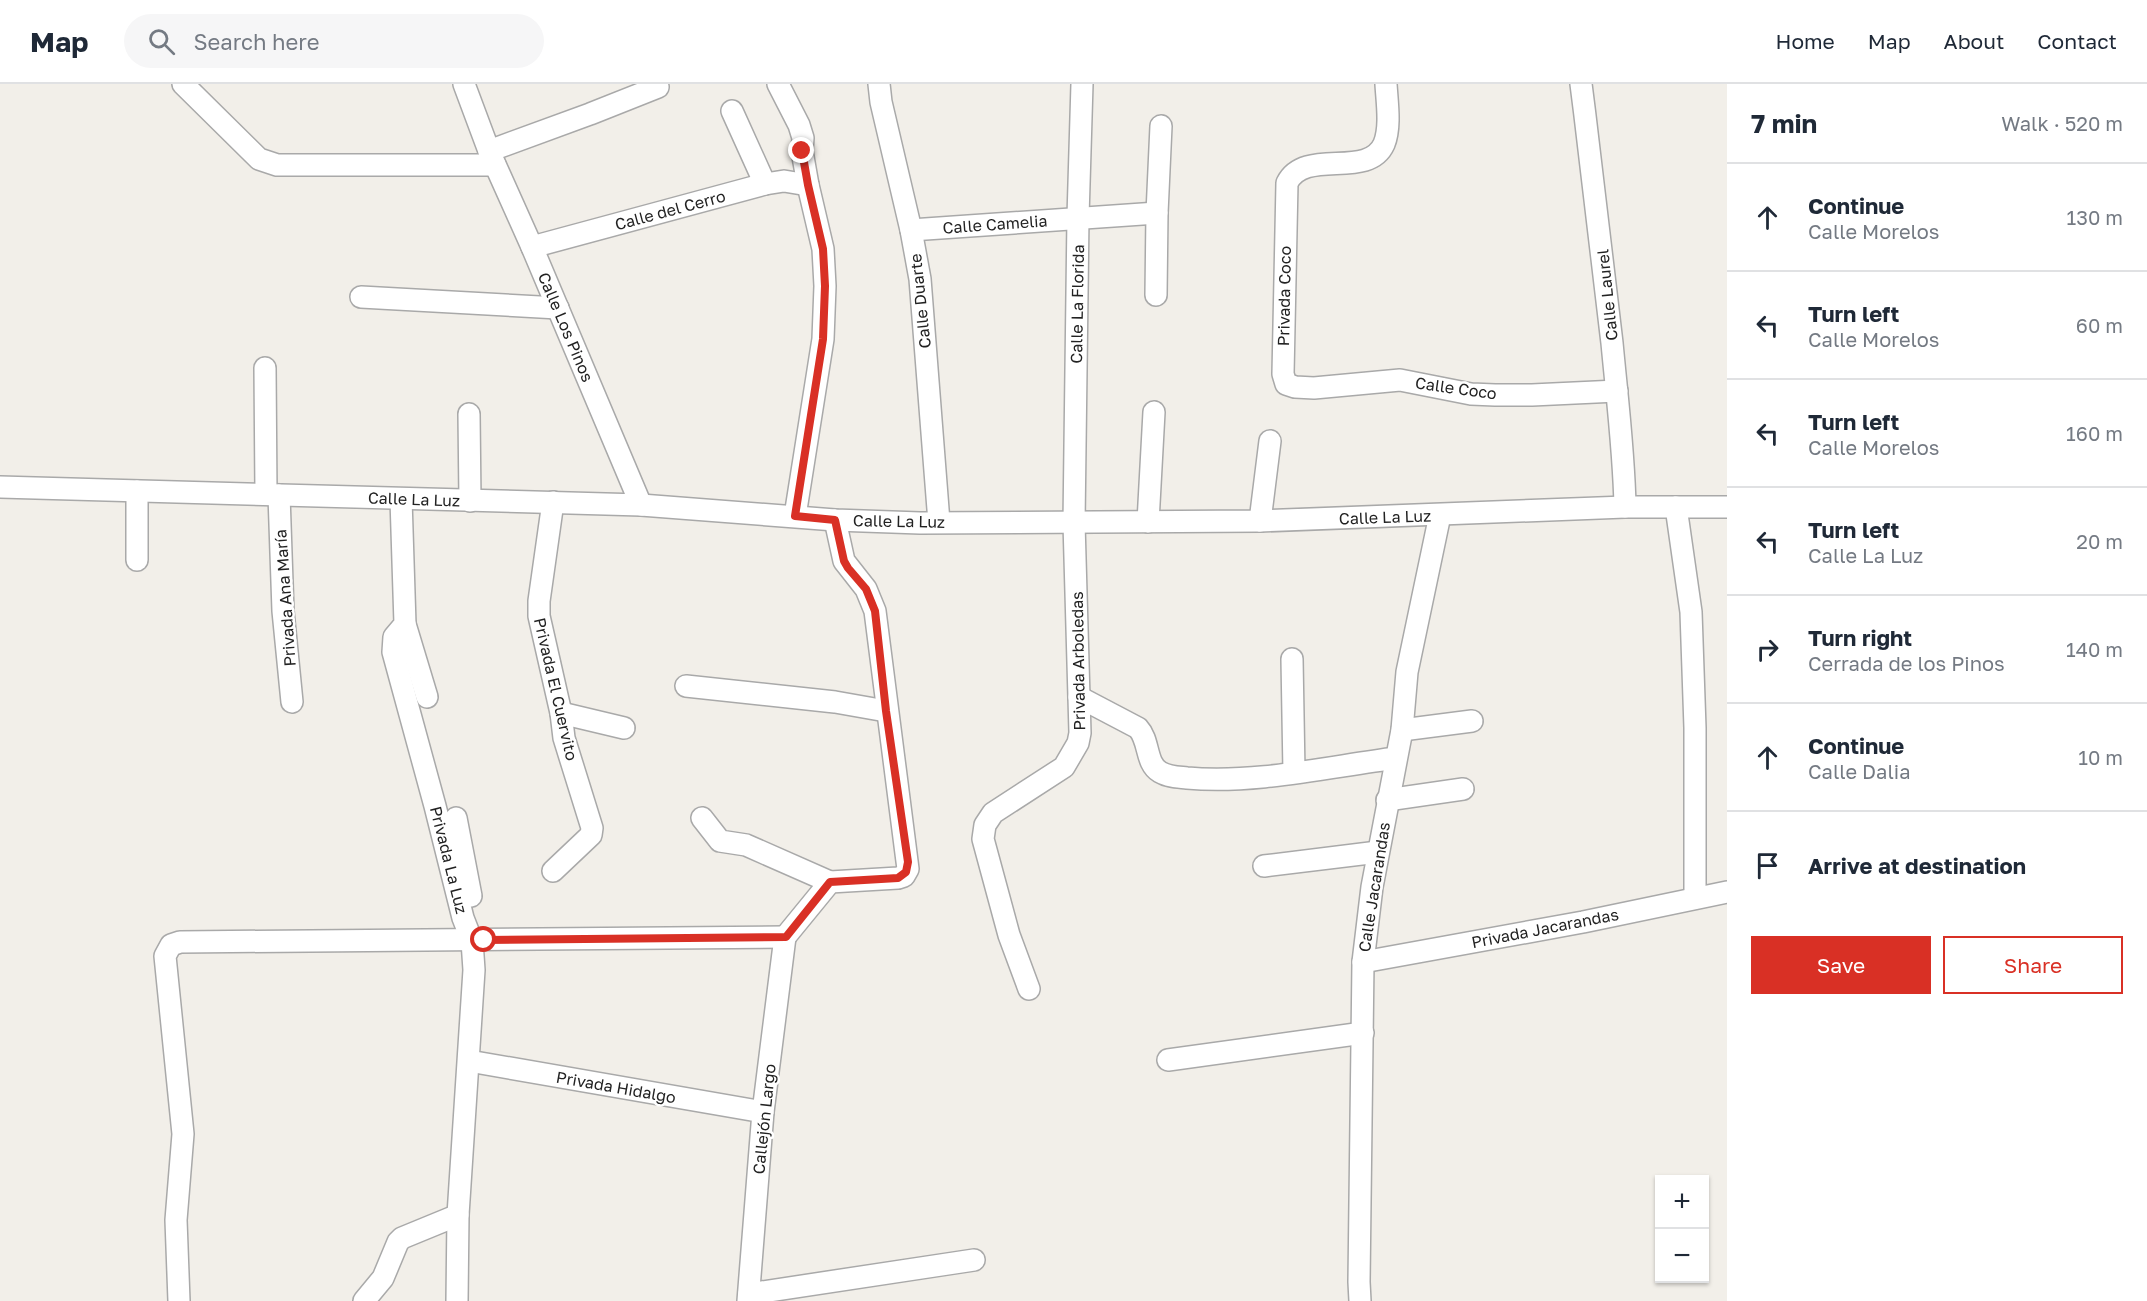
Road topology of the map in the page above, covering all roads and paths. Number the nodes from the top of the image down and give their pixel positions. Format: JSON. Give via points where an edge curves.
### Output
{"nodes":[{"id":1,"x":183,"y":84,"type":"edge"},
{"id":2,"x":464,"y":84,"type":"edge"},
{"id":3,"x":778,"y":84,"type":"edge"},
{"id":4,"x":879,"y":84,"type":"edge"},
{"id":5,"x":1082,"y":84,"type":"edge"},
{"id":6,"x":1386,"y":84,"type":"edge"},
{"id":7,"x":1581,"y":84,"type":"edge"},
{"id":8,"x":658,"y":87,"type":"dead end"},
{"id":9,"x":732,"y":111,"type":"dead end"},
{"id":10,"x":1161,"y":126,"type":"dead end"},
{"id":11,"x":492,"y":158,"type":"junction"},
{"id":12,"x":765,"y":184,"type":"junction"},
{"id":13,"x":808,"y":185,"type":"junction"},
{"id":14,"x":1157,"y":213,"type":"junction"},
{"id":15,"x":1078,"y":217,"type":"junction"},
{"id":16,"x":911,"y":230,"type":"junction"},
{"id":17,"x":532,"y":247,"type":"junction"},
{"id":18,"x":1156,"y":295,"type":"dead end"},
{"id":19,"x":361,"y":297,"type":"dead end"},
{"id":20,"x":558,"y":308,"type":"junction"},
{"id":21,"x":265,"y":368,"type":"dead end"},
{"id":22,"x":1295,"y":387,"type":"joint"},
{"id":23,"x":1617,"y":390,"type":"junction"},
{"id":24,"x":1154,"y":412,"type":"dead end"},
{"id":25,"x":469,"y":414,"type":"dead end"},
{"id":26,"x":1270,"y":441,"type":"dead end"},
{"id":27,"x":0,"y":488,"type":"edge"},
{"id":28,"x":137,"y":491,"type":"junction"},
{"id":29,"x":273,"y":495,"type":"junction"},
{"id":30,"x":401,"y":499,"type":"junction"},
{"id":31,"x":470,"y":501,"type":"junction"},
{"id":32,"x":553,"y":502,"type":"junction"},
{"id":33,"x":641,"y":505,"type":"junction"},
{"id":34,"x":1625,"y":507,"type":"junction"},
{"id":35,"x":1676,"y":507,"type":"junction"},
{"id":36,"x":1727,"y":507,"type":"edge"},
{"id":37,"x":1440,"y":515,"type":"junction"},
{"id":38,"x":795,"y":516,"type":"junction"},
{"id":39,"x":835,"y":520,"type":"junction"},
{"id":40,"x":1260,"y":521,"type":"junction"},
{"id":41,"x":1148,"y":522,"type":"junction"},
{"id":42,"x":929,"y":523,"type":"junction"},
{"id":43,"x":1074,"y":523,"type":"junction"},
{"id":44,"x":137,"y":560,"type":"dead end"},
{"id":45,"x":405,"y":624,"type":"junction"},
{"id":46,"x":1292,"y":659,"type":"dead end"},
{"id":47,"x":686,"y":686,"type":"dead end"},
{"id":48,"x":427,"y":697,"type":"dead end"},
{"id":49,"x":1079,"y":697,"type":"junction"},
{"id":50,"x":292,"y":702,"type":"dead end"},
{"id":51,"x":886,"y":711,"type":"junction"},
{"id":52,"x":561,"y":713,"type":"junction"},
{"id":53,"x":1472,"y":721,"type":"dead end"},
{"id":54,"x":624,"y":728,"type":"dead end"},
{"id":55,"x":1402,"y":730,"type":"junction"},
{"id":56,"x":1396,"y":758,"type":"junction"},
{"id":57,"x":1294,"y":772,"type":"junction"},
{"id":58,"x":1463,"y":789,"type":"dead end"},
{"id":59,"x":1388,"y":800,"type":"junction"},
{"id":60,"x":456,"y":818,"type":"dead end"},
{"id":61,"x":702,"y":818,"type":"dead end"},
{"id":62,"x":1378,"y":852,"type":"junction"},
{"id":63,"x":1264,"y":866,"type":"dead end"},
{"id":64,"x":553,"y":871,"type":"dead end"},
{"id":65,"x":830,"y":882,"type":"junction"},
{"id":66,"x":1727,"y":892,"type":"edge"},
{"id":67,"x":1695,"y":898,"type":"junction"},
{"id":68,"x":786,"y":937,"type":"junction"},
{"id":69,"x":478,"y":940,"type":"junction"},
{"id":70,"x":1362,"y":962,"type":"junction"},
{"id":71,"x":1029,"y":989,"type":"dead end"},
{"id":72,"x":1363,"y":1033,"type":"junction"},
{"id":73,"x":1168,"y":1060,"type":"dead end"},
{"id":74,"x":469,"y":1061,"type":"junction"},
{"id":75,"x":763,"y":1112,"type":"junction"},
{"id":76,"x":458,"y":1215,"type":"junction"},
{"id":77,"x":974,"y":1260,"type":"dead end"},
{"id":78,"x":748,"y":1297,"type":"edge"},
{"id":79,"x":179,"y":1301,"type":"edge"},
{"id":80,"x":364,"y":1301,"type":"edge"},
{"id":81,"x":457,"y":1301,"type":"edge"},
{"id":82,"x":1360,"y":1301,"type":"edge"}],
"edges":[{"from":1,"to":11,"type":"street","via":[[259,159],[277,165]]},
{"from":2,"to":11,"type":"street","name":"Calle Los Pinos"},
{"from":3,"to":13,"type":"street","via":[[803,138]]},
{"from":4,"to":16,"type":"street","name":"Calle Duarte"},
{"from":5,"to":15,"type":"street","name":"Calle La Florida"},
{"from":6,"to":22,"type":"street","name":"Privada Coco","via":[[1386,136],[1377,154],[1358,161],[1303,168],[1287,183],[1283,374],[1286,384]]},
{"from":7,"to":23,"type":"street","name":"Calle Laurel"},
{"from":8,"to":11,"type":"street"},
{"from":9,"to":12,"type":"street"},
{"from":10,"to":14,"type":"street"},
{"from":11,"to":17,"type":"street","name":"Calle Los Pinos"},
{"from":12,"to":13,"type":"street","name":"Calle del Cerro","via":[[784,181]]},
{"from":12,"to":17,"type":"street","name":"Calle del Cerro"},
{"from":13,"to":38,"type":"street","via":[[823,249],[823,339]]},
{"from":14,"to":15,"type":"street","name":"Calle Camelia"},
{"from":14,"to":18,"type":"street"},
{"from":15,"to":16,"type":"street","name":"Calle Camelia"},
{"from":15,"to":43,"type":"street","name":"Calle La Florida"},
{"from":16,"to":42,"type":"street","name":"Calle Duarte","via":[[921,279]]},
{"from":17,"to":20,"type":"street","name":"Calle Los Pinos"},
{"from":19,"to":20,"type":"street"},
{"from":20,"to":33,"type":"street","name":"Calle Los Pinos"},
{"from":21,"to":29,"type":"street","name":"Privada Ana María"},
{"from":22,"to":23,"type":"street","name":"Calle Coco","via":[[1400,380],[1471,394]]},
{"from":23,"to":34,"type":"street","name":"Calle Laurel"},
{"from":24,"to":41,"type":"street"},
{"from":25,"to":31,"type":"street"},
{"from":26,"to":40,"type":"street"},
{"from":27,"to":28,"type":"street","name":"Calle La Luz"},
{"from":28,"to":29,"type":"street","name":"Calle La Luz"},
{"from":28,"to":44,"type":"street"},
{"from":29,"to":30,"type":"street","name":"Calle La Luz"},
{"from":29,"to":50,"type":"street","name":"Privada Ana María"},
{"from":30,"to":31,"type":"street","name":"Calle La Luz"},
{"from":30,"to":45,"type":"street","name":"Privada La Luz"},
{"from":31,"to":32,"type":"street","name":"Calle La Luz"},
{"from":32,"to":33,"type":"street","name":"Calle La Luz"},
{"from":32,"to":52,"type":"street","name":"Privada El Cuervito","via":[[539,616]]},
{"from":33,"to":38,"type":"street","name":"Calle La Luz"},
{"from":34,"to":35,"type":"street","name":"Calle La Luz"},
{"from":34,"to":37,"type":"street","name":"Calle La Luz"},
{"from":35,"to":36,"type":"street","name":"Calle La Luz"},
{"from":35,"to":67,"type":"street","via":[[1692,632]]},
{"from":37,"to":40,"type":"street","name":"Calle La Luz"},
{"from":37,"to":55,"type":"street","name":"Calle Jacarandas","via":[[1407,672]]},
{"from":38,"to":39,"type":"street","name":"Calle La Luz"},
{"from":39,"to":42,"type":"street","name":"Calle La Luz"},
{"from":39,"to":51,"type":"street","via":[[844,561],[866,589],[875,611]]},
{"from":40,"to":41,"type":"street","name":"Calle La Luz"},
{"from":41,"to":43,"type":"street","name":"Calle La Luz"},
{"from":42,"to":43,"type":"street","name":"Calle La Luz"},
{"from":43,"to":49,"type":"street","name":"Privada Arboledas"},
{"from":45,"to":48,"type":"street"},
{"from":45,"to":69,"type":"street","name":"Privada La Luz","via":[[394,637],[393,652],[463,918]]},
{"from":46,"to":57,"type":"street"},
{"from":47,"to":51,"type":"street"},
{"from":49,"to":57,"type":"street","via":[[1138,728],[1153,766],[1169,776],[1229,780]]},
{"from":49,"to":71,"type":"street","name":"Privada Arboledas","via":[[1078,743],[1064,767],[993,813],[985,825],[983,839],[1009,935]]},
{"from":51,"to":65,"type":"street","via":[[908,869],[898,878]]},
{"from":52,"to":54,"type":"street"},
{"from":52,"to":64,"type":"street","name":"Privada El Cuervito","via":[[564,738],[592,828],[591,835]]},
{"from":53,"to":55,"type":"street"},
{"from":55,"to":56,"type":"street","name":"Calle Jacarandas"},
{"from":56,"to":57,"type":"street"},
{"from":56,"to":59,"type":"street","name":"Calle Jacarandas"},
{"from":58,"to":59,"type":"street"},
{"from":59,"to":62,"type":"street","name":"Calle Jacarandas"},
{"from":60,"to":69,"type":"street"},
{"from":61,"to":65,"type":"street","via":[[720,841],[746,845]]},
{"from":62,"to":63,"type":"street"},
{"from":62,"to":70,"type":"street","name":"Calle Jacarandas"},
{"from":65,"to":68,"type":"street"},
{"from":66,"to":67,"type":"street","name":"Privada Jacarandas"},
{"from":67,"to":70,"type":"street","name":"Privada Jacarandas"},
{"from":68,"to":69,"type":"street"},
{"from":68,"to":75,"type":"street","name":"Callejón Largo"},
{"from":69,"to":74,"type":"street","name":"Privada La Luz"},
{"from":69,"to":79,"type":"street","via":[[171,945],[165,956],[183,1134],[176,1220]]},
{"from":70,"to":72,"type":"street","name":"Calle Jacarandas"},
{"from":72,"to":73,"type":"street"},
{"from":72,"to":82,"type":"street","name":"Calle Jacarandas"},
{"from":74,"to":75,"type":"street","name":"Privada Hidalgo"},
{"from":74,"to":76,"type":"street","name":"Privada La Luz"},
{"from":75,"to":78,"type":"street","name":"Callejón Largo"},
{"from":76,"to":80,"type":"street","via":[[402,1238],[383,1278]]},
{"from":76,"to":81,"type":"street","name":"Privada La Luz"},
{"from":77,"to":78,"type":"street"}]}
